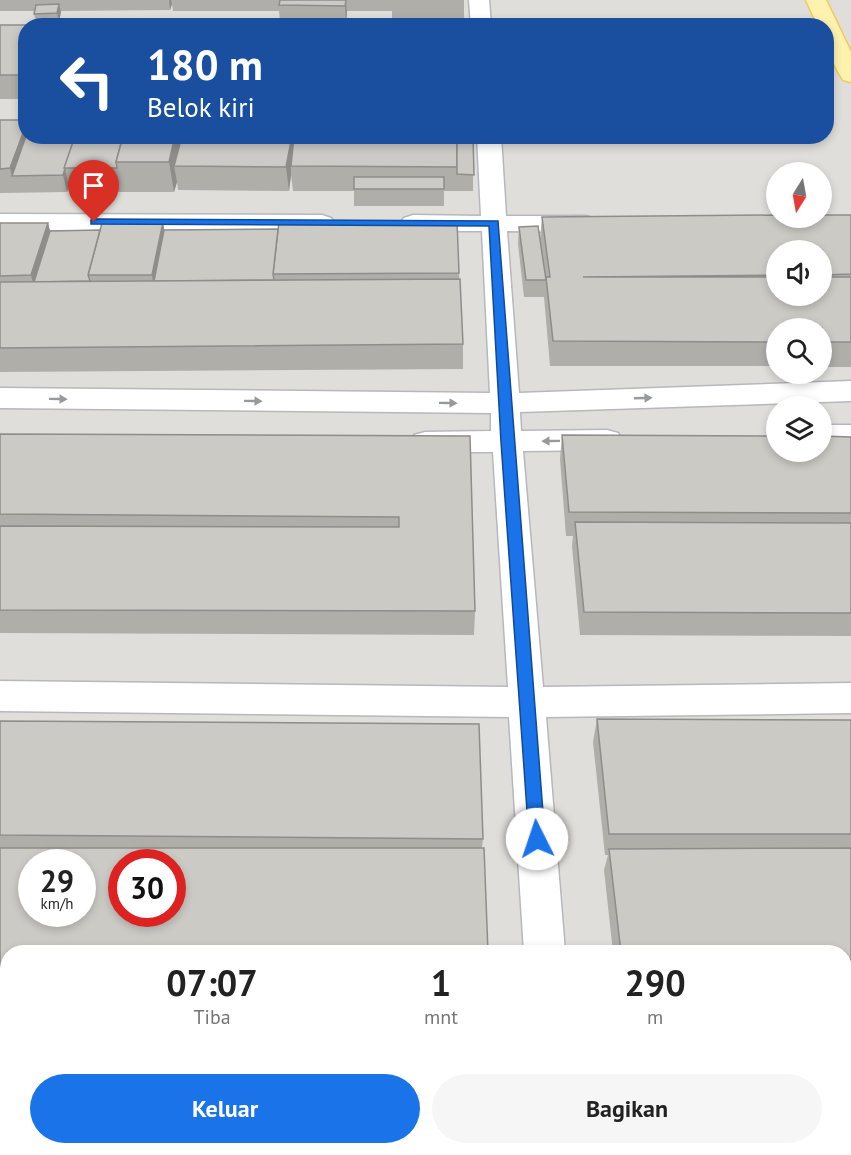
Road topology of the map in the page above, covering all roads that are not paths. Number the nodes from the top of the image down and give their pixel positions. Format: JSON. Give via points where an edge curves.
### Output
{"nodes":[{"id":1,"x":479,"y":0,"type":"edge"},
{"id":2,"x":816,"y":0,"type":"edge"},
{"id":3,"x":480,"y":18,"type":"edge"},
{"id":4,"x":824,"y":18,"type":"edge"},
{"id":5,"x":834,"y":40,"type":"edge"},
{"id":6,"x":851,"y":75,"type":"edge"},
{"id":7,"x":489,"y":144,"type":"edge"},
{"id":8,"x":0,"y":222,"type":"edge"},
{"id":9,"x":341,"y":223,"type":"edge"},
{"id":10,"x":388,"y":223,"type":"edge"},
{"id":11,"x":494,"y":223,"type":"junction"},
{"id":12,"x":613,"y":224,"type":"edge"},
{"id":13,"x":851,"y":391,"type":"edge"},
{"id":14,"x":0,"y":398,"type":"edge"},
{"id":15,"x":505,"y":403,"type":"junction"},
{"id":16,"x":832,"y":435,"type":"edge"},
{"id":17,"x":851,"y":435,"type":"edge"},
{"id":18,"x":636,"y":439,"type":"edge"},
{"id":19,"x":402,"y":442,"type":"edge"},
{"id":20,"x":507,"y":442,"type":"junction"},
{"id":21,"x":0,"y":696,"type":"edge"},
{"id":22,"x":851,"y":698,"type":"edge"},
{"id":23,"x":527,"y":702,"type":"junction"},
{"id":24,"x":544,"y":945,"type":"edge"}],
"edges":[{"from":1,"to":3,"type":"street"},
{"from":2,"to":4,"type":"main road"},
{"from":5,"to":6,"type":"main road"},
{"from":7,"to":11,"type":"street"},
{"from":8,"to":9,"type":"street"},
{"from":10,"to":11,"type":"street"},
{"from":11,"to":12,"type":"street"},
{"from":11,"to":15,"type":"street"},
{"from":15,"to":13,"type":"street","one_way":true},
{"from":14,"to":15,"type":"street","one_way":true},
{"from":15,"to":20,"type":"street"},
{"from":16,"to":17,"type":"street"},
{"from":18,"to":20,"type":"street","one_way":true},
{"from":19,"to":20,"type":"street"},
{"from":20,"to":23,"type":"street"},
{"from":21,"to":23,"type":"street"},
{"from":22,"to":23,"type":"street"},
{"from":23,"to":24,"type":"street"}]}
